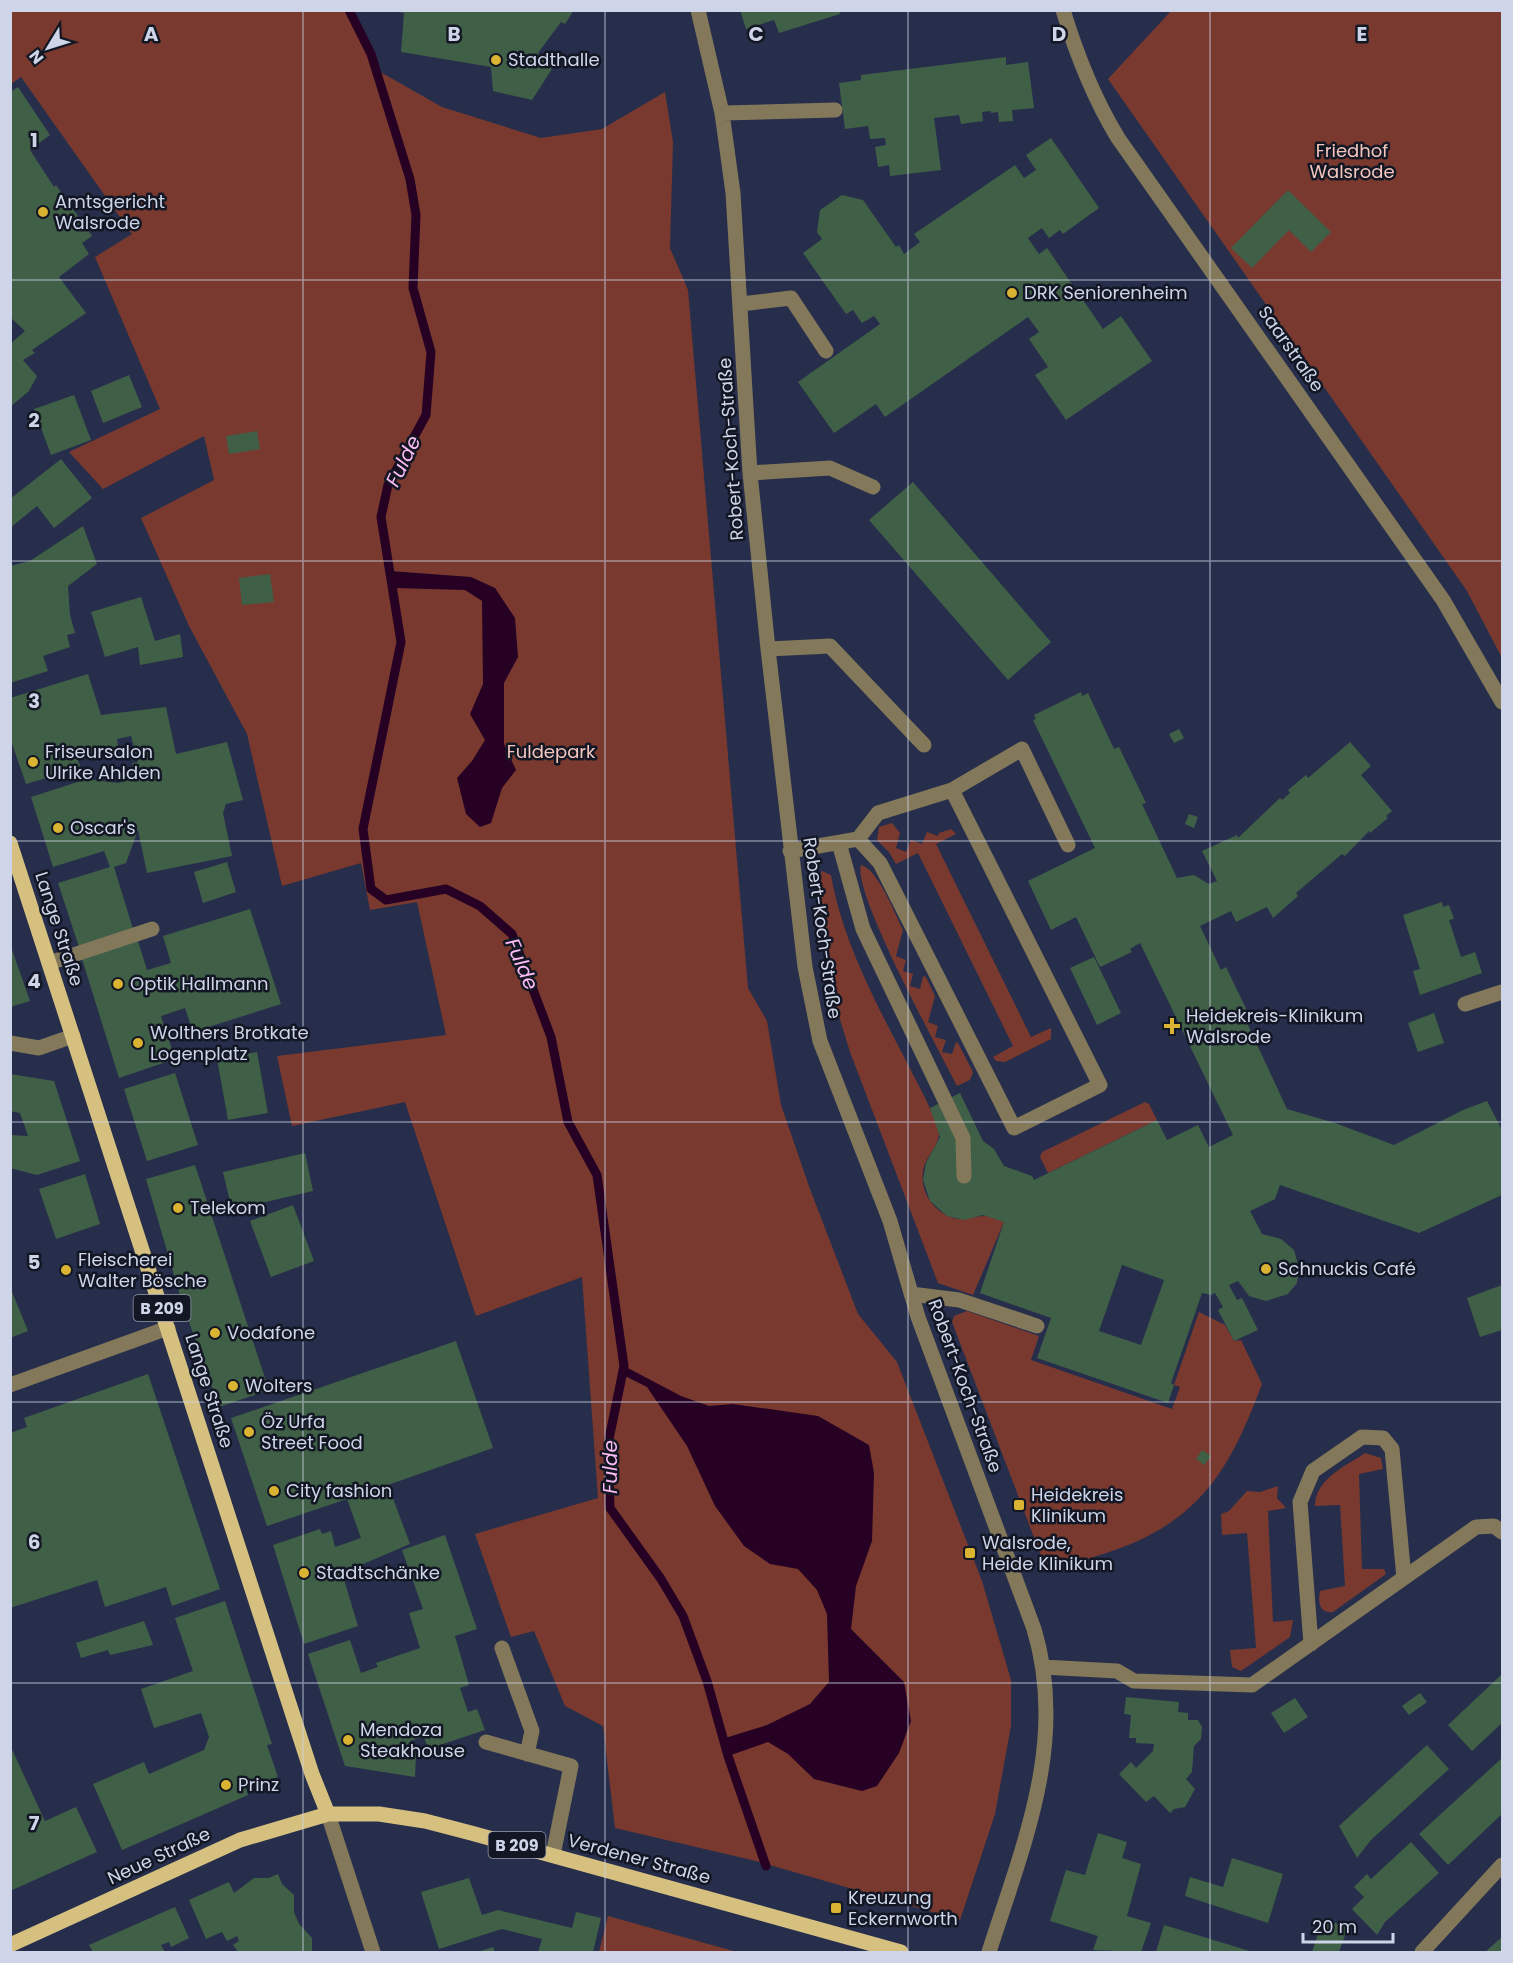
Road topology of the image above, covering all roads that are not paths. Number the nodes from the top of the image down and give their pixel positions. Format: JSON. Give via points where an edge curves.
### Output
{"nodes":[{"id":1,"x":698,"y":10,"type":"edge"},
{"id":2,"x":1063,"y":10,"type":"edge"},
{"id":3,"x":835,"y":110,"type":"dead end"},
{"id":4,"x":722,"y":113,"type":"junction"},
{"id":5,"x":741,"y":304,"type":"junction"},
{"id":6,"x":826,"y":351,"type":"dead end"},
{"id":7,"x":750,"y":472,"type":"junction"},
{"id":8,"x":873,"y":487,"type":"dead end"},
{"id":9,"x":768,"y":649,"type":"junction"},
{"id":10,"x":1503,"y":702,"type":"edge"},
{"id":11,"x":924,"y":745,"type":"dead end"},
{"id":12,"x":952,"y":790,"type":"junction"},
{"id":13,"x":858,"y":838,"type":"junction"},
{"id":14,"x":10,"y":843,"type":"edge"},
{"id":15,"x":839,"y":843,"type":"junction"},
{"id":16,"x":1068,"y":845,"type":"dead end"},
{"id":17,"x":790,"y":850,"type":"junction"},
{"id":18,"x":152,"y":929,"type":"dead end"},
{"id":19,"x":49,"y":963,"type":"junction"},
{"id":20,"x":1503,"y":992,"type":"edge"},
{"id":21,"x":1465,"y":1005,"type":"dead end"},
{"id":22,"x":73,"y":1036,"type":"junction"},
{"id":23,"x":10,"y":1043,"type":"edge"},
{"id":24,"x":964,"y":1176,"type":"dead end"},
{"id":25,"x":911,"y":1294,"type":"junction"},
{"id":26,"x":1037,"y":1326,"type":"dead end"},
{"id":27,"x":168,"y":1328,"type":"junction"},
{"id":28,"x":10,"y":1385,"type":"edge"},
{"id":29,"x":1503,"y":1532,"type":"edge"},
{"id":30,"x":1404,"y":1578,"type":"junction"},
{"id":31,"x":1311,"y":1644,"type":"junction"},
{"id":32,"x":502,"y":1648,"type":"dead end"},
{"id":33,"x":1044,"y":1667,"type":"junction"},
{"id":34,"x":486,"y":1742,"type":"dead end"},
{"id":35,"x":527,"y":1754,"type":"junction"},
{"id":36,"x":328,"y":1814,"type":"junction"},
{"id":37,"x":553,"y":1855,"type":"junction"},
{"id":38,"x":1503,"y":1865,"type":"edge"},
{"id":39,"x":10,"y":1945,"type":"edge"},
{"id":40,"x":373,"y":1953,"type":"edge"},
{"id":41,"x":901,"y":1953,"type":"edge"},
{"id":42,"x":989,"y":1953,"type":"edge"},
{"id":43,"x":1422,"y":1953,"type":"edge"}],
"edges":[{"from":1,"to":4,"type":"street","name":"Robert-Koch-Straße"},
{"from":2,"to":10,"type":"street","name":"Saarstraße","via":[[1085,78],[1118,138],[1443,600]]},
{"from":3,"to":4,"type":"street"},
{"from":4,"to":5,"type":"street","name":"Robert-Koch-Straße","via":[[733,193]]},
{"from":5,"to":6,"type":"street","via":[[790,298]]},
{"from":5,"to":7,"type":"street","name":"Robert-Koch-Straße"},
{"from":7,"to":8,"type":"street","via":[[830,468]]},
{"from":7,"to":9,"type":"street","name":"Robert-Koch-Straße"},
{"from":9,"to":11,"type":"street","via":[[830,646]]},
{"from":9,"to":17,"type":"street","name":"Robert-Koch-Straße"},
{"from":12,"to":13,"type":"street","via":[[878,813]]},
{"from":12,"to":13,"type":"street","via":[[1100,1085],[1091,1090],[1014,1128],[880,863]]},
{"from":12,"to":16,"type":"street","via":[[1022,749]]},
{"from":13,"to":15,"type":"street"},
{"from":14,"to":19,"type":"main road","name":"Lange Straße","number":"B 209"},
{"from":15,"to":17,"type":"street"},
{"from":15,"to":24,"type":"street","via":[[863,929],[963,1138]]},
{"from":17,"to":25,"type":"street","name":"Robert-Koch-Straße","via":[[816,1026],[890,1221]]},
{"from":18,"to":19,"type":"street"},
{"from":19,"to":22,"type":"main road","name":"Lange Straße","number":"B 209"},
{"from":20,"to":21,"type":"street"},
{"from":22,"to":23,"type":"street","via":[[39,1048]]},
{"from":22,"to":27,"type":"main road","name":"Lange Straße","number":"B 209"},
{"from":25,"to":26,"type":"street","via":[[959,1300]]},
{"from":25,"to":33,"type":"street","name":"Robert-Koch-Straße","via":[[1031,1620]]},
{"from":27,"to":28,"type":"street"},
{"from":27,"to":36,"type":"main road","name":"Lange Straße","number":"B 209"},
{"from":29,"to":30,"type":"street","via":[[1494,1526],[1476,1527]]},
{"from":30,"to":31,"type":"street"},
{"from":30,"to":31,"type":"street","via":[[1392,1449],[1383,1438],[1362,1437],[1313,1471],[1300,1502]]},
{"from":31,"to":33,"type":"street","via":[[1252,1684],[1134,1682],[1117,1671]]},
{"from":32,"to":35,"type":"street","via":[[532,1731]]},
{"from":33,"to":42,"type":"street","name":"Robert-Koch-Straße","via":[[1047,1733],[1042,1773]]},
{"from":34,"to":35,"type":"street"},
{"from":35,"to":37,"type":"street","via":[[571,1766]]},
{"from":36,"to":37,"type":"main road","name":"Verdener Straße","number":"B 209","via":[[379,1814],[425,1821]]},
{"from":36,"to":39,"type":"main road","name":"Neue Straße","number":"B 209","via":[[240,1840]]},
{"from":36,"to":40,"type":"street"},
{"from":37,"to":41,"type":"main road","name":"Verdener Straße","number":"B 209"},
{"from":38,"to":43,"type":"street"}]}
